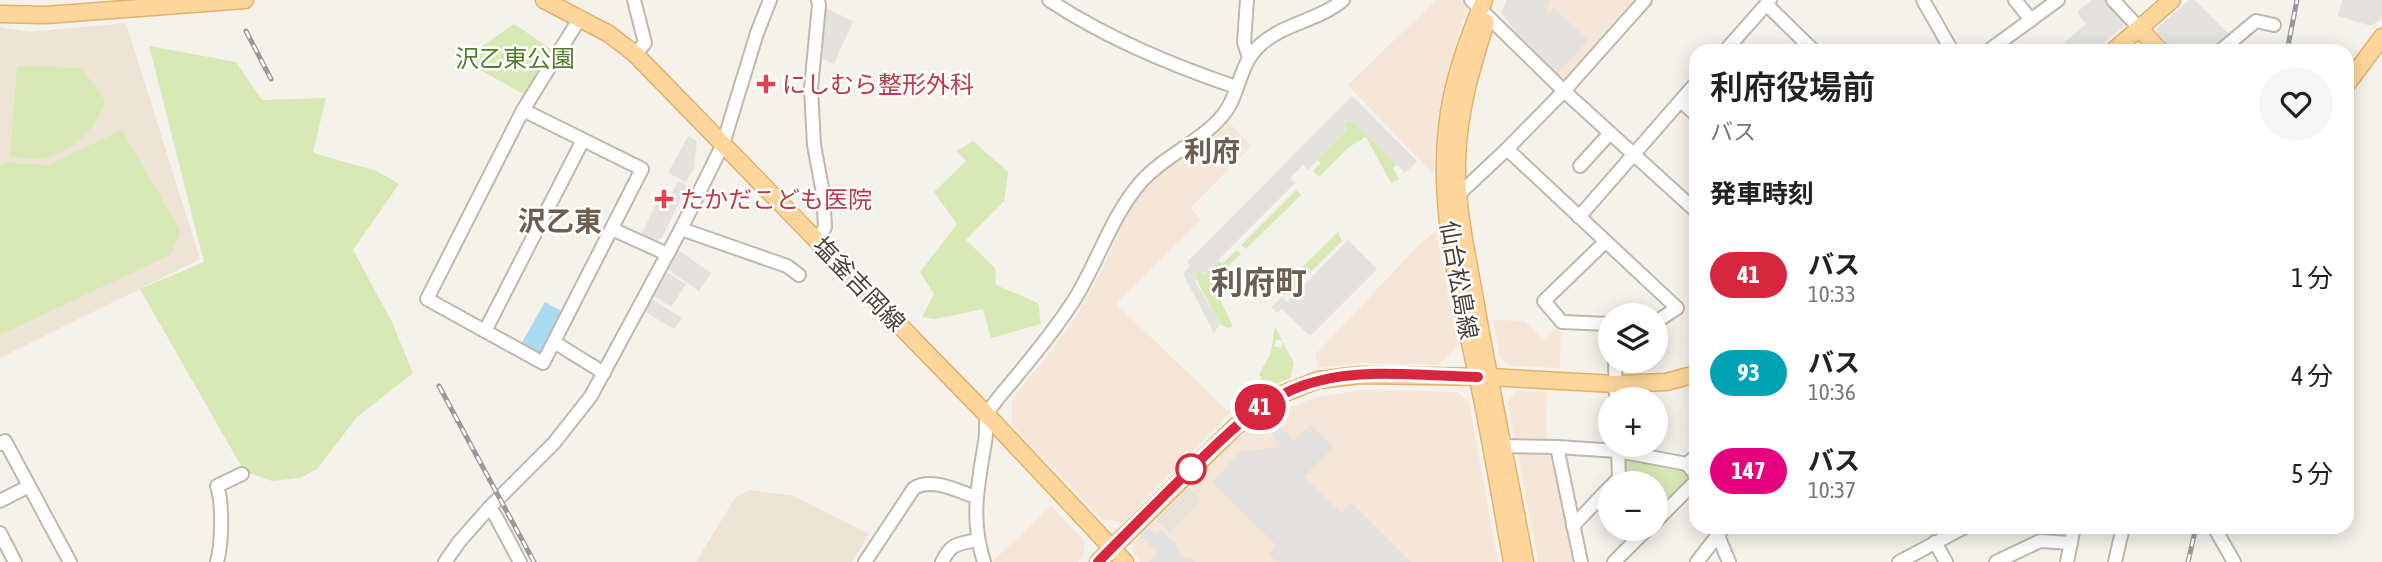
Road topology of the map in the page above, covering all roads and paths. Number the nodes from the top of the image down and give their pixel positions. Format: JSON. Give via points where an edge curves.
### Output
{"nodes":[{"id":1,"x":245,"y":0,"type":"edge"},
{"id":2,"x":544,"y":0,"type":"edge"},
{"id":3,"x":634,"y":0,"type":"edge"},
{"id":4,"x":770,"y":0,"type":"edge"},
{"id":5,"x":818,"y":0,"type":"edge"},
{"id":6,"x":1049,"y":0,"type":"edge"},
{"id":7,"x":1247,"y":0,"type":"edge"},
{"id":8,"x":1343,"y":0,"type":"edge"},
{"id":9,"x":1495,"y":0,"type":"edge"},
{"id":10,"x":1644,"y":0,"type":"edge"},
{"id":11,"x":1923,"y":0,"type":"edge"},
{"id":12,"x":2015,"y":0,"type":"edge"},
{"id":13,"x":2058,"y":0,"type":"edge"},
{"id":14,"x":2112,"y":0,"type":"edge"},
{"id":15,"x":2172,"y":0,"type":"edge"},
{"id":16,"x":1768,"y":2,"type":"edge"},
{"id":17,"x":1481,"y":6,"type":"edge"},
{"id":18,"x":0,"y":14,"type":"edge"},
{"id":19,"x":580,"y":18,"type":"junction"},
{"id":20,"x":2031,"y":19,"type":"junction"},
{"id":21,"x":2274,"y":25,"type":"dead end"},
{"id":22,"x":2140,"y":29,"type":"junction"},
{"id":23,"x":2382,"y":37,"type":"edge"},
{"id":24,"x":1731,"y":44,"type":"edge"},
{"id":25,"x":1807,"y":44,"type":"edge"},
{"id":26,"x":1948,"y":44,"type":"edge"},
{"id":27,"x":1997,"y":44,"type":"edge"},
{"id":28,"x":2122,"y":44,"type":"edge"},
{"id":29,"x":2154,"y":44,"type":"edge"},
{"id":30,"x":2229,"y":44,"type":"edge"},
{"id":31,"x":635,"y":54,"type":"junction"},
{"id":32,"x":1249,"y":58,"type":"junction"},
{"id":33,"x":2354,"y":75,"type":"edge"},
{"id":34,"x":1236,"y":86,"type":"junction"},
{"id":35,"x":1564,"y":91,"type":"junction"},
{"id":36,"x":1689,"y":91,"type":"edge"},
{"id":37,"x":1681,"y":101,"type":"junction"},
{"id":38,"x":1689,"y":108,"type":"edge"},
{"id":39,"x":523,"y":110,"type":"junction"},
{"id":40,"x":1610,"y":133,"type":"junction"},
{"id":41,"x":583,"y":140,"type":"junction"},
{"id":42,"x":723,"y":144,"type":"junction"},
{"id":43,"x":1507,"y":149,"type":"junction"},
{"id":44,"x":1634,"y":153,"type":"junction"},
{"id":45,"x":1580,"y":166,"type":"dead end"},
{"id":46,"x":1457,"y":196,"type":"junction"},
{"id":47,"x":1689,"y":204,"type":"edge"},
{"id":48,"x":1578,"y":217,"type":"junction"},
{"id":49,"x":612,"y":229,"type":"junction"},
{"id":50,"x":681,"y":229,"type":"junction"},
{"id":51,"x":817,"y":241,"type":"junction"},
{"id":52,"x":1605,"y":242,"type":"junction"},
{"id":53,"x":667,"y":254,"type":"junction"},
{"id":54,"x":799,"y":275,"type":"dead end"},
{"id":55,"x":1668,"y":313,"type":"edge"},
{"id":56,"x":1598,"y":324,"type":"edge"},
{"id":57,"x":485,"y":331,"type":"junction"},
{"id":58,"x":554,"y":342,"type":"junction"},
{"id":59,"x":604,"y":373,"type":"junction"},
{"id":60,"x":1689,"y":376,"type":"edge"},
{"id":61,"x":1483,"y":377,"type":"junction"},
{"id":62,"x":1638,"y":387,"type":"edge"},
{"id":63,"x":1598,"y":389,"type":"edge"},
{"id":64,"x":987,"y":415,"type":"junction"},
{"id":65,"x":0,"y":444,"type":"edge"},
{"id":66,"x":1503,"y":446,"type":"junction"},
{"id":67,"x":1557,"y":447,"type":"junction"},
{"id":68,"x":1598,"y":448,"type":"edge"},
{"id":69,"x":1668,"y":456,"type":"edge"},
{"id":70,"x":1689,"y":460,"type":"edge"},
{"id":71,"x":242,"y":474,"type":"dead end"},
{"id":72,"x":29,"y":486,"type":"junction"},
{"id":73,"x":1689,"y":488,"type":"edge"},
{"id":74,"x":976,"y":498,"type":"junction"},
{"id":75,"x":1598,"y":500,"type":"edge"},
{"id":76,"x":0,"y":501,"type":"edge"},
{"id":77,"x":489,"y":508,"type":"junction"},
{"id":78,"x":1668,"y":509,"type":"edge"},
{"id":79,"x":1573,"y":526,"type":"junction"},
{"id":80,"x":0,"y":533,"type":"edge"},
{"id":81,"x":1718,"y":534,"type":"edge"},
{"id":82,"x":1722,"y":534,"type":"edge"},
{"id":83,"x":1951,"y":534,"type":"edge"},
{"id":84,"x":2073,"y":534,"type":"edge"},
{"id":85,"x":2121,"y":534,"type":"edge"},
{"id":86,"x":2218,"y":534,"type":"edge"},
{"id":87,"x":977,"y":540,"type":"junction"},
{"id":88,"x":1635,"y":541,"type":"edge"},
{"id":89,"x":1935,"y":542,"type":"junction"},
{"id":90,"x":2071,"y":544,"type":"junction"},
{"id":91,"x":1112,"y":548,"type":"junction"},
{"id":92,"x":1999,"y":561,"type":"edge"},
{"id":93,"x":15,"y":562,"type":"edge"},
{"id":94,"x":70,"y":562,"type":"edge"},
{"id":95,"x":217,"y":562,"type":"edge"},
{"id":96,"x":445,"y":562,"type":"edge"},
{"id":97,"x":520,"y":562,"type":"edge"},
{"id":98,"x":865,"y":562,"type":"edge"},
{"id":99,"x":942,"y":562,"type":"edge"},
{"id":100,"x":984,"y":562,"type":"edge"},
{"id":101,"x":1098,"y":562,"type":"edge"},
{"id":102,"x":1125,"y":562,"type":"edge"},
{"id":103,"x":1512,"y":562,"type":"edge"},
{"id":104,"x":1525,"y":562,"type":"edge"},
{"id":105,"x":1581,"y":562,"type":"edge"},
{"id":106,"x":1614,"y":562,"type":"edge"},
{"id":107,"x":1697,"y":562,"type":"edge"},
{"id":108,"x":1729,"y":562,"type":"edge"},
{"id":109,"x":1899,"y":562,"type":"edge"},
{"id":110,"x":1945,"y":562,"type":"edge"},
{"id":111,"x":2067,"y":562,"type":"edge"},
{"id":112,"x":2115,"y":562,"type":"edge"},
{"id":113,"x":2234,"y":562,"type":"edge"}],
"edges":[{"from":1,"to":18,"type":"main road","via":[[46,15]]},
{"from":2,"to":19,"type":"main road","name":"塩釜吉岡線"},
{"from":3,"to":31,"type":"street","via":[[645,43]]},
{"from":4,"to":42,"type":"street"},
{"from":5,"to":51,"type":"street","via":[[811,101],[825,227]]},
{"from":6,"to":34,"type":"street","via":[[1182,69]]},
{"from":7,"to":32,"type":"street","via":[[1244,49]]},
{"from":8,"to":32,"type":"street","via":[[1313,19],[1279,32]]},
{"from":9,"to":17,"type":"main road","name":"仙台松島線"},
{"from":10,"to":35,"type":"street"},
{"from":11,"to":26,"type":"street"},
{"from":12,"to":20,"type":"street"},
{"from":13,"to":20,"type":"street"},
{"from":14,"to":22,"type":"street"},
{"from":15,"to":22,"type":"main road"},
{"from":16,"to":24,"type":"street"},
{"from":16,"to":25,"type":"street"},
{"from":17,"to":35,"type":"street"},
{"from":17,"to":46,"type":"main road","name":"仙台松島線","via":[[1464,98]]},
{"from":17,"to":61,"type":"main road","name":"仙台松島線","via":[[1452,96],[1445,162],[1449,227]]},
{"from":19,"to":31,"type":"main road","name":"塩釜吉岡線"},
{"from":19,"to":39,"type":"street"},
{"from":20,"to":27,"type":"street"},
{"from":21,"to":30,"type":"street","via":[[2256,22]]},
{"from":22,"to":28,"type":"main road"},
{"from":22,"to":29,"type":"main road"},
{"from":23,"to":33,"type":"main road"},
{"from":31,"to":42,"type":"main road","name":"塩釜吉岡線"},
{"from":32,"to":34,"type":"street"},
{"from":34,"to":64,"type":"street","via":[[1217,122],[1131,194],[1077,296]]},
{"from":35,"to":40,"type":"street"},
{"from":35,"to":43,"type":"street"},
{"from":36,"to":37,"type":"street"},
{"from":37,"to":38,"type":"street"},
{"from":37,"to":44,"type":"street"},
{"from":39,"to":41,"type":"street"},
{"from":39,"to":57,"type":"street","via":[[427,299]]},
{"from":40,"to":44,"type":"street"},
{"from":40,"to":45,"type":"street"},
{"from":41,"to":49,"type":"street","via":[[642,169]]},
{"from":41,"to":57,"type":"street"},
{"from":42,"to":50,"type":"street"},
{"from":42,"to":51,"type":"main road","name":"塩釜吉岡線"},
{"from":43,"to":46,"type":"street"},
{"from":43,"to":48,"type":"street"},
{"from":44,"to":47,"type":"street"},
{"from":44,"to":48,"type":"street"},
{"from":46,"to":61,"type":"main road","name":"仙台松島線"},
{"from":48,"to":52,"type":"street"},
{"from":49,"to":53,"type":"street"},
{"from":49,"to":58,"type":"street"},
{"from":50,"to":53,"type":"street"},
{"from":50,"to":54,"type":"street","via":[[787,266]]},
{"from":51,"to":64,"type":"main road","name":"塩釜吉岡線"},
{"from":52,"to":55,"type":"street","via":[[1676,307]]},
{"from":52,"to":56,"type":"street","via":[[1544,300],[1562,322]]},
{"from":53,"to":59,"type":"street"},
{"from":57,"to":58,"type":"street","via":[[543,363]]},
{"from":58,"to":59,"type":"street"},
{"from":59,"to":77,"type":"street","via":[[554,443]]},
{"from":60,"to":62,"type":"main road"},
{"from":61,"to":63,"type":"main road"},
{"from":61,"to":66,"type":"main road","name":"仙台松島線"},
{"from":61,"to":91,"type":"main road","via":[[1339,376],[1280,395],[1236,426]]},
{"from":61,"to":103,"type":"main road","name":"仙台松島線"},
{"from":64,"to":74,"type":"street"},
{"from":64,"to":91,"type":"main road","name":"塩釜吉岡線"},
{"from":65,"to":72,"type":"street","via":[[5,441]]},
{"from":66,"to":67,"type":"street"},
{"from":66,"to":104,"type":"main road","name":"仙台松島線"},
{"from":67,"to":68,"type":"street"},
{"from":67,"to":79,"type":"street"},
{"from":69,"to":70,"type":"street"},
{"from":71,"to":95,"type":"street","via":[[217,486],[222,499]]},
{"from":72,"to":76,"type":"street"},
{"from":72,"to":94,"type":"street"},
{"from":73,"to":78,"type":"street"},
{"from":74,"to":87,"type":"street"},
{"from":74,"to":98,"type":"street","via":[[922,483],[914,488]]},
{"from":75,"to":79,"type":"street"},
{"from":77,"to":96,"type":"street"},
{"from":77,"to":97,"type":"street"},
{"from":79,"to":105,"type":"street"},
{"from":80,"to":93,"type":"street"},
{"from":81,"to":107,"type":"street"},
{"from":82,"to":108,"type":"street"},
{"from":83,"to":89,"type":"street"},
{"from":84,"to":90,"type":"street"},
{"from":85,"to":112,"type":"street"},
{"from":86,"to":113,"type":"street"},
{"from":87,"to":99,"type":"street","via":[[948,549]]},
{"from":87,"to":100,"type":"street"},
{"from":88,"to":106,"type":"street"},
{"from":89,"to":109,"type":"street"},
{"from":89,"to":110,"type":"street"},
{"from":90,"to":92,"type":"street","via":[[2040,541]]},
{"from":90,"to":111,"type":"street"},
{"from":91,"to":101,"type":"main road"},
{"from":91,"to":102,"type":"main road","name":"塩釜吉岡線"}]}
